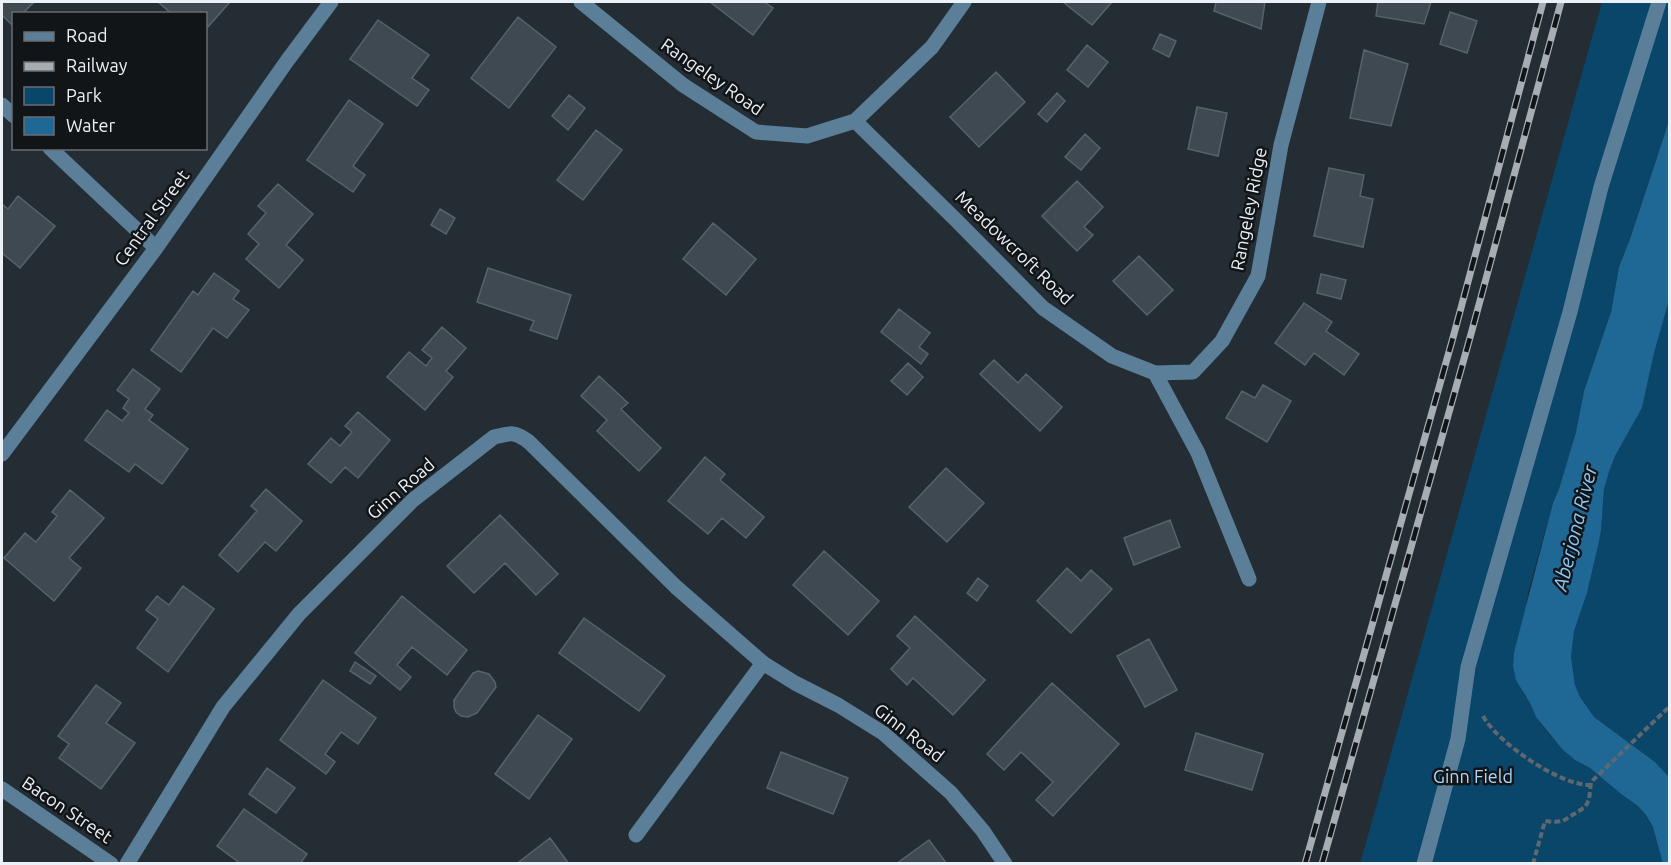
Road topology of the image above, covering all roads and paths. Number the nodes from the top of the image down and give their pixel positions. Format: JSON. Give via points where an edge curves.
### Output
{"nodes":[{"id":1,"x":331,"y":2,"type":"edge"},
{"id":2,"x":581,"y":2,"type":"edge"},
{"id":3,"x":964,"y":2,"type":"edge"},
{"id":4,"x":1320,"y":2,"type":"edge"},
{"id":5,"x":1659,"y":2,"type":"edge"},
{"id":6,"x":855,"y":121,"type":"junction"},
{"id":7,"x":52,"y":150,"type":"edge"},
{"id":8,"x":156,"y":248,"type":"junction"},
{"id":9,"x":1155,"y":374,"type":"junction"},
{"id":10,"x":2,"y":454,"type":"edge"},
{"id":11,"x":1250,"y":579,"type":"dead end"},
{"id":12,"x":763,"y":663,"type":"junction"},
{"id":13,"x":1670,"y":706,"type":"edge"},
{"id":14,"x":1481,"y":712,"type":"dead end"},
{"id":15,"x":1590,"y":785,"type":"junction"},
{"id":16,"x":2,"y":789,"type":"edge"},
{"id":17,"x":636,"y":835,"type":"dead end"},
{"id":18,"x":111,"y":864,"type":"edge"},
{"id":19,"x":126,"y":864,"type":"edge"},
{"id":20,"x":1005,"y":864,"type":"edge"},
{"id":21,"x":1424,"y":864,"type":"edge"},
{"id":22,"x":1533,"y":864,"type":"edge"}],
"edges":[{"from":1,"to":8,"type":"street","name":"Central Street"},
{"from":2,"to":6,"type":"street","name":"Rangeley Road","via":[[683,85],[756,132],[807,136]]},
{"from":3,"to":6,"type":"street","name":"Rangeley Road","via":[[932,46]]},
{"from":4,"to":9,"type":"street","name":"Rangeley Ridge","via":[[1281,145],[1258,276],[1222,341],[1193,372]]},
{"from":5,"to":21,"type":"street","via":[[1601,187],[1570,312],[1468,667],[1458,739]]},
{"from":6,"to":9,"type":"street","name":"Meadowcroft Road","via":[[1043,308],[1112,356]]},
{"from":7,"to":8,"type":"street"},
{"from":8,"to":10,"type":"street","name":"Central Street"},
{"from":9,"to":11,"type":"street","via":[[1198,453]]},
{"from":12,"to":17,"type":"street"},
{"from":12,"to":19,"type":"street","name":"Ginn Road","via":[[676,587],[529,442],[518,434],[494,437],[413,500],[299,614],[223,707]]},
{"from":12,"to":20,"type":"street","name":"Ginn Road","via":[[883,733],[951,793]]},
{"from":13,"to":15,"type":"path"},
{"from":14,"to":15,"type":"path","via":[[1497,735],[1517,751],[1562,778]]},
{"from":15,"to":22,"type":"path","via":[[1589,800],[1581,810],[1563,821],[1545,820]]},
{"from":16,"to":18,"type":"street","name":"Bacon Street"}]}
